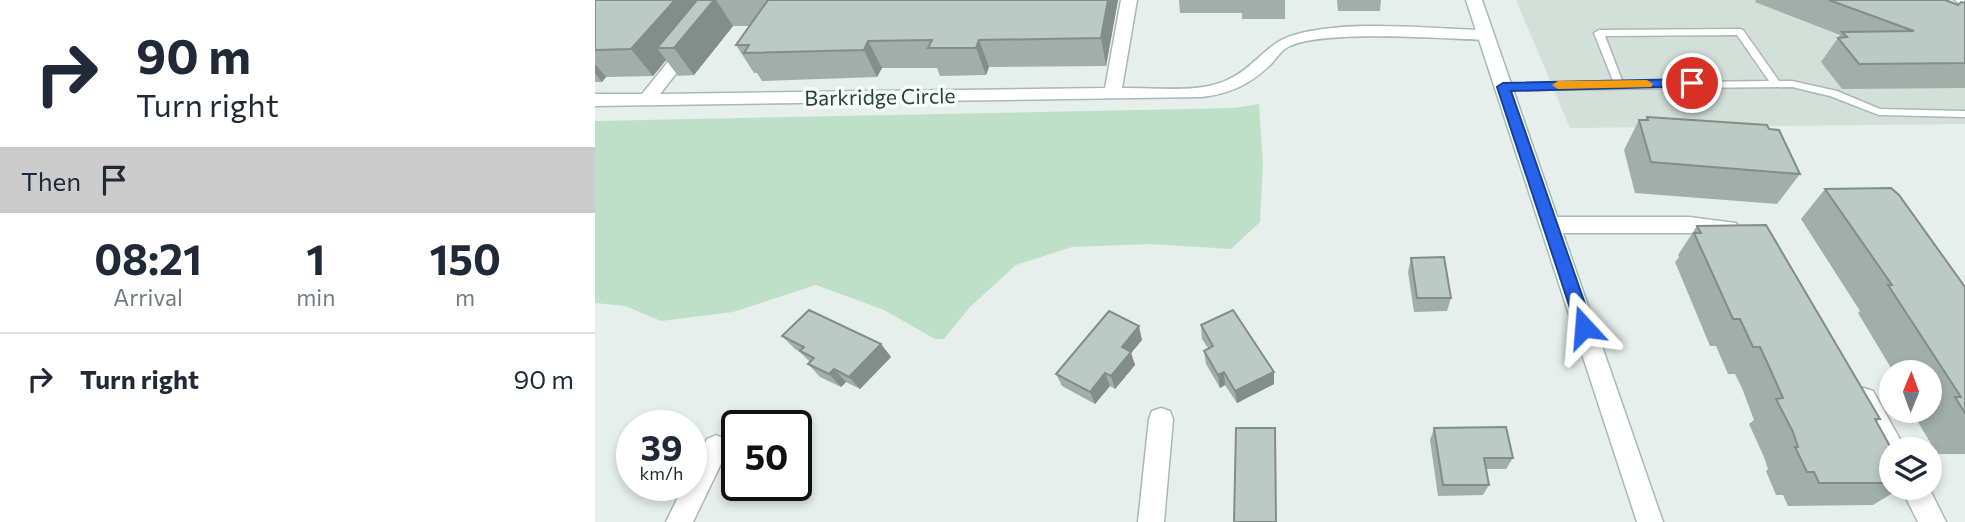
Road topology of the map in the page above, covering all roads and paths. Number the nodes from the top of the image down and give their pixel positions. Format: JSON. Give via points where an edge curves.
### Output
{"nodes":[{"id":1,"x":726,"y":0,"type":"edge"},
{"id":2,"x":1129,"y":0,"type":"edge"},
{"id":3,"x":1474,"y":0,"type":"edge"},
{"id":4,"x":1959,"y":0,"type":"edge"},
{"id":5,"x":1965,"y":6,"type":"edge"},
{"id":6,"x":1486,"y":35,"type":"junction"},
{"id":7,"x":1619,"y":84,"type":"junction"},
{"id":8,"x":1776,"y":84,"type":"junction"},
{"id":9,"x":1503,"y":87,"type":"junction"},
{"id":10,"x":1112,"y":93,"type":"junction"},
{"id":11,"x":647,"y":99,"type":"junction"},
{"id":12,"x":595,"y":100,"type":"edge"},
{"id":13,"x":1965,"y":114,"type":"edge"},
{"id":14,"x":1550,"y":225,"type":"junction"},
{"id":15,"x":1750,"y":235,"type":"edge"},
{"id":16,"x":1852,"y":378,"type":"edge"},
{"id":17,"x":1161,"y":419,"type":"dead end"},
{"id":18,"x":1885,"y":437,"type":"edge"},
{"id":19,"x":716,"y":447,"type":"dead end"},
{"id":20,"x":1921,"y":500,"type":"edge"},
{"id":21,"x":678,"y":522,"type":"edge"},
{"id":22,"x":1151,"y":522,"type":"edge"},
{"id":23,"x":1650,"y":522,"type":"edge"},
{"id":24,"x":1933,"y":522,"type":"edge"}],
"edges":[{"from":1,"to":11,"type":"street"},
{"from":2,"to":10,"type":"street"},
{"from":3,"to":6,"type":"street"},
{"from":4,"to":5,"type":"lane"},
{"from":6,"to":9,"type":"street"},
{"from":6,"to":10,"type":"street","name":"Barkridge Circle","via":[[1302,39],[1282,45],[1246,79],[1219,91]]},
{"from":7,"to":8,"type":"lane"},
{"from":7,"to":8,"type":"lane","via":[[1599,33],[1740,32]]},
{"from":7,"to":9,"type":"lane"},
{"from":8,"to":13,"type":"lane","via":[[1833,93],[1879,112]]},
{"from":9,"to":14,"type":"street"},
{"from":10,"to":11,"type":"street","name":"Barkridge Circle"},
{"from":11,"to":12,"type":"street","name":"Barkridge Circle"},
{"from":14,"to":15,"type":"street","via":[[1689,225],[1730,228]]},
{"from":14,"to":23,"type":"street"},
{"from":16,"to":18,"type":"street"},
{"from":17,"to":22,"type":"street"},
{"from":19,"to":21,"type":"street"},
{"from":20,"to":24,"type":"street"}]}
